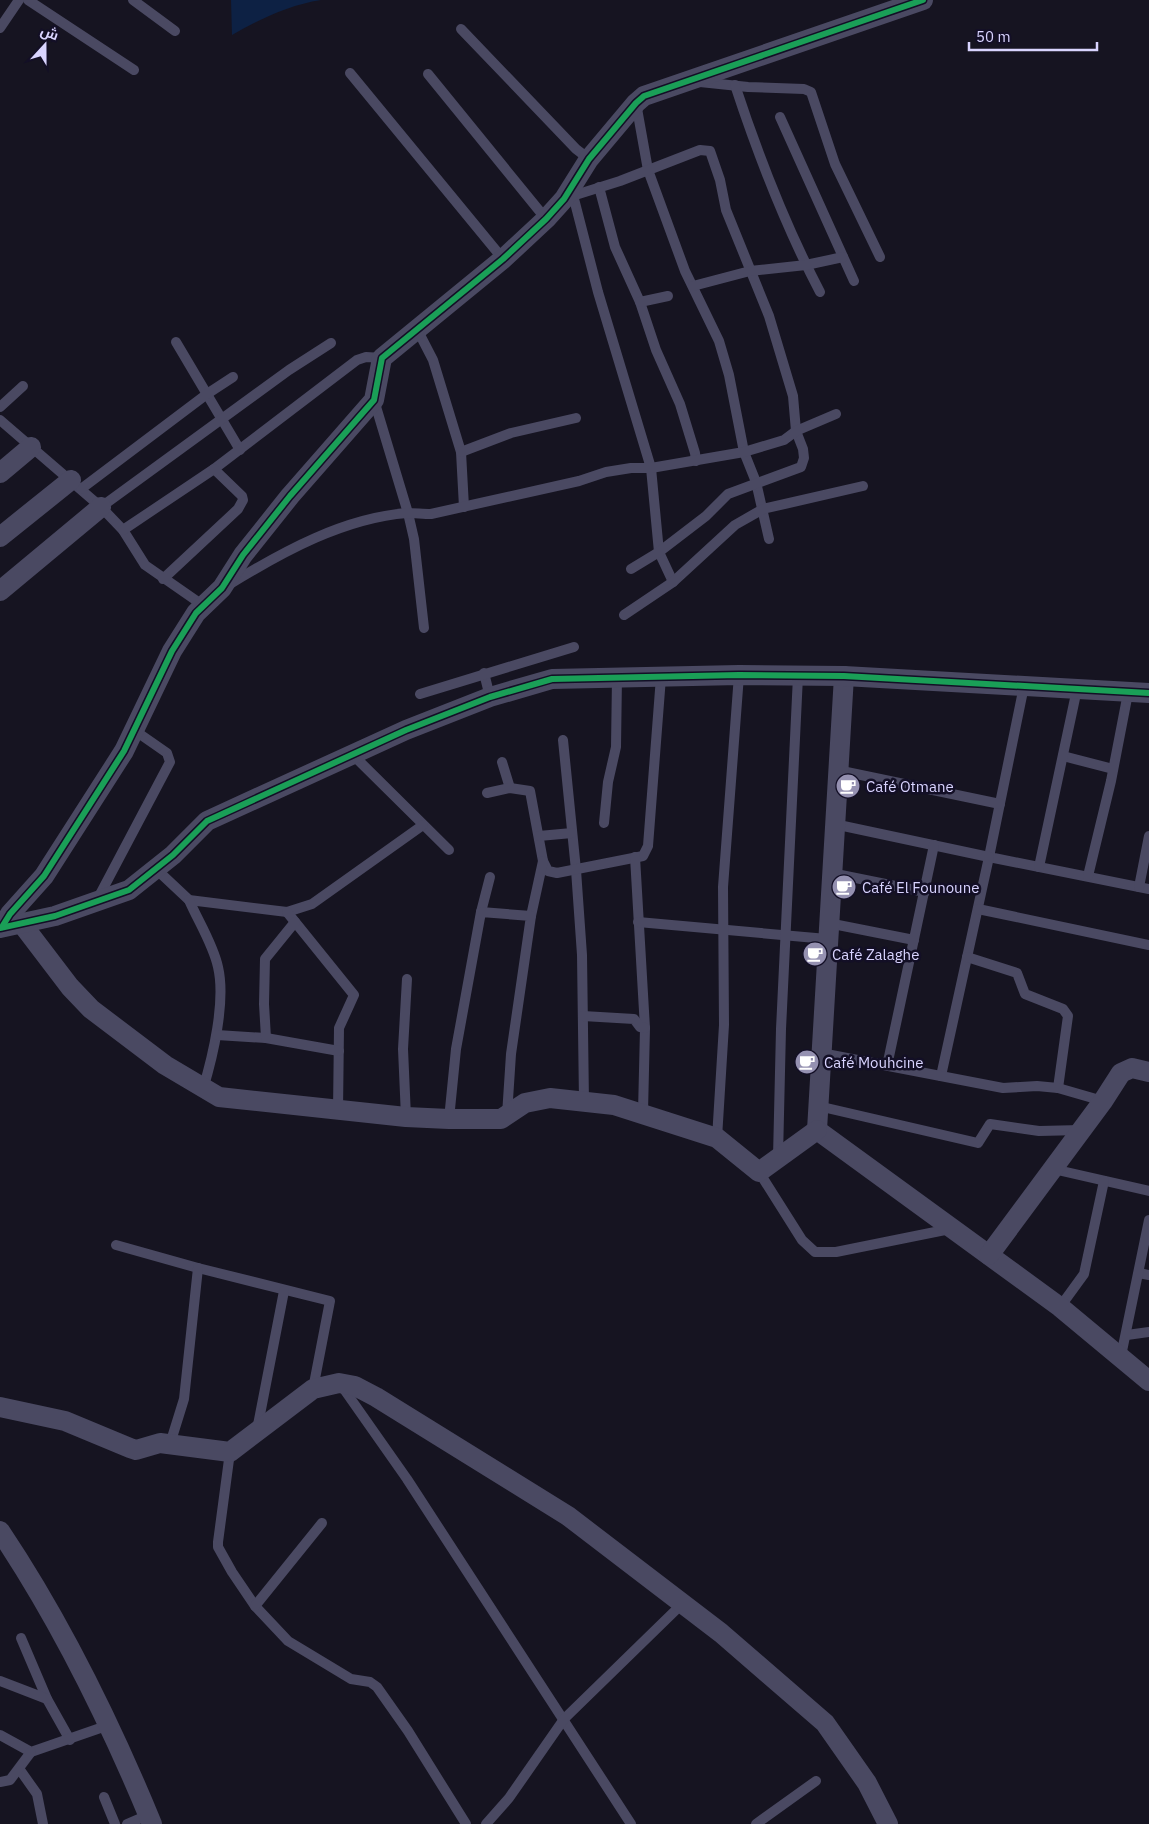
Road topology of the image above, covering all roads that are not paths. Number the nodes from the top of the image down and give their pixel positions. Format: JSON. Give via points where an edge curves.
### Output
{"nodes":[{"id":1,"x":19,"y":0,"type":"edge"},
{"id":2,"x":28,"y":0,"type":"edge"},
{"id":3,"x":133,"y":0,"type":"edge"},
{"id":4,"x":923,"y":0,"type":"edge"},
{"id":5,"x":0,"y":28,"type":"edge"},
{"id":6,"x":461,"y":29,"type":"dead end"},
{"id":7,"x":175,"y":31,"type":"dead end"},
{"id":8,"x":134,"y":70,"type":"dead end"},
{"id":9,"x":350,"y":73,"type":"dead end"},
{"id":10,"x":428,"y":74,"type":"dead end"},
{"id":11,"x":691,"y":81,"type":"junction"},
{"id":12,"x":735,"y":86,"type":"junction"},
{"id":13,"x":636,"y":102,"type":"junction"},
{"id":14,"x":780,"y":117,"type":"dead end"},
{"id":15,"x":589,"y":159,"type":"junction"},
{"id":16,"x":648,"y":170,"type":"junction"},
{"id":17,"x":599,"y":187,"type":"junction"},
{"id":18,"x":568,"y":197,"type":"junction"},
{"id":19,"x":546,"y":219,"type":"junction"},
{"id":20,"x":842,"y":258,"type":"junction"},
{"id":21,"x":880,"y":258,"type":"dead end"},
{"id":22,"x":503,"y":259,"type":"junction"},
{"id":23,"x":806,"y":265,"type":"junction"},
{"id":24,"x":750,"y":272,"type":"junction"},
{"id":25,"x":854,"y":280,"type":"dead end"},
{"id":26,"x":693,"y":286,"type":"junction"},
{"id":27,"x":820,"y":292,"type":"dead end"},
{"id":28,"x":668,"y":296,"type":"dead end"},
{"id":29,"x":640,"y":302,"type":"junction"},
{"id":30,"x":417,"y":329,"type":"junction"},
{"id":31,"x":176,"y":342,"type":"dead end"},
{"id":32,"x":330,"y":343,"type":"dead end"},
{"id":33,"x":382,"y":358,"type":"junction"},
{"id":34,"x":233,"y":377,"type":"dead end"},
{"id":35,"x":23,"y":386,"type":"dead end"},
{"id":36,"x":207,"y":394,"type":"junction"},
{"id":37,"x":374,"y":400,"type":"junction"},
{"id":38,"x":0,"y":407,"type":"edge"},
{"id":39,"x":836,"y":414,"type":"dead end"},
{"id":40,"x":576,"y":418,"type":"dead end"},
{"id":41,"x":223,"y":419,"type":"junction"},
{"id":42,"x":0,"y":420,"type":"edge"},
{"id":43,"x":796,"y":431,"type":"junction"},
{"id":44,"x":31,"y":447,"type":"junction"},
{"id":45,"x":240,"y":450,"type":"junction"},
{"id":46,"x":461,"y":452,"type":"junction"},
{"id":47,"x":744,"y":452,"type":"junction"},
{"id":48,"x":696,"y":461,"type":"junction"},
{"id":49,"x":651,"y":468,"type":"junction"},
{"id":50,"x":214,"y":469,"type":"junction"},
{"id":51,"x":0,"y":473,"type":"edge"},
{"id":52,"x":756,"y":482,"type":"junction"},
{"id":53,"x":76,"y":485,"type":"junction"},
{"id":54,"x":863,"y":486,"type":"dead end"},
{"id":55,"x":101,"y":507,"type":"junction"},
{"id":56,"x":464,"y":507,"type":"junction"},
{"id":57,"x":762,"y":508,"type":"junction"},
{"id":58,"x":408,"y":513,"type":"junction"},
{"id":59,"x":123,"y":530,"type":"junction"},
{"id":60,"x":0,"y":537,"type":"edge"},
{"id":61,"x":769,"y":539,"type":"dead end"},
{"id":62,"x":659,"y":552,"type":"junction"},
{"id":63,"x":631,"y":569,"type":"dead end"},
{"id":64,"x":163,"y":579,"type":"junction"},
{"id":65,"x":673,"y":582,"type":"junction"},
{"id":66,"x":222,"y":588,"type":"junction"},
{"id":67,"x":0,"y":591,"type":"edge"},
{"id":68,"x":204,"y":606,"type":"junction"},
{"id":69,"x":624,"y":615,"type":"dead end"},
{"id":70,"x":424,"y":628,"type":"dead end"},
{"id":71,"x":574,"y":646,"type":"dead end"},
{"id":72,"x":484,"y":673,"type":"junction"},
{"id":73,"x":739,"y":675,"type":"junction"},
{"id":74,"x":798,"y":676,"type":"junction"},
{"id":75,"x":844,"y":676,"type":"junction"},
{"id":76,"x":617,"y":677,"type":"junction"},
{"id":77,"x":661,"y":677,"type":"junction"},
{"id":78,"x":1024,"y":686,"type":"junction"},
{"id":79,"x":1077,"y":689,"type":"junction"},
{"id":80,"x":1128,"y":693,"type":"junction"},
{"id":81,"x":1149,"y":693,"type":"edge"},
{"id":82,"x":420,"y":694,"type":"dead end"},
{"id":83,"x":490,"y":697,"type":"junction"},
{"id":84,"x":134,"y":730,"type":"junction"},
{"id":85,"x":563,"y":740,"type":"dead end"},
{"id":86,"x":352,"y":754,"type":"junction"},
{"id":87,"x":1063,"y":756,"type":"junction"},
{"id":88,"x":502,"y":762,"type":"dead end"},
{"id":89,"x":1113,"y":769,"type":"junction"},
{"id":90,"x":837,"y":770,"type":"junction"},
{"id":91,"x":510,"y":788,"type":"junction"},
{"id":92,"x":487,"y":793,"type":"dead end"},
{"id":93,"x":1000,"y":804,"type":"junction"},
{"id":94,"x":604,"y":823,"type":"dead end"},
{"id":95,"x":834,"y":824,"type":"junction"},
{"id":96,"x":423,"y":825,"type":"junction"},
{"id":97,"x":572,"y":833,"type":"junction"},
{"id":98,"x":539,"y":836,"type":"junction"},
{"id":99,"x":1149,"y":836,"type":"edge"},
{"id":100,"x":934,"y":845,"type":"junction"},
{"id":101,"x":448,"y":850,"type":"dead end"},
{"id":102,"x":635,"y":857,"type":"junction"},
{"id":103,"x":989,"y":857,"type":"junction"},
{"id":104,"x":543,"y":861,"type":"junction"},
{"id":105,"x":1039,"y":867,"type":"junction"},
{"id":106,"x":156,"y":870,"type":"junction"},
{"id":107,"x":576,"y":870,"type":"junction"},
{"id":108,"x":831,"y":873,"type":"junction"},
{"id":109,"x":1088,"y":876,"type":"junction"},
{"id":110,"x":490,"y":878,"type":"dead end"},
{"id":111,"x":1144,"y":888,"type":"edge"},
{"id":112,"x":924,"y":892,"type":"junction"},
{"id":113,"x":96,"y":900,"type":"junction"},
{"id":114,"x":189,"y":900,"type":"junction"},
{"id":115,"x":978,"y":909,"type":"junction"},
{"id":116,"x":287,"y":912,"type":"junction"},
{"id":117,"x":481,"y":912,"type":"junction"},
{"id":118,"x":531,"y":916,"type":"junction"},
{"id":119,"x":295,"y":922,"type":"junction"},
{"id":120,"x":638,"y":922,"type":"junction"},
{"id":121,"x":22,"y":924,"type":"junction"},
{"id":122,"x":1,"y":928,"type":"edge"},
{"id":123,"x":723,"y":929,"type":"junction"},
{"id":124,"x":828,"y":931,"type":"junction"},
{"id":125,"x":785,"y":935,"type":"junction"},
{"id":126,"x":914,"y":940,"type":"junction"},
{"id":127,"x":1149,"y":945,"type":"edge"},
{"id":128,"x":967,"y":957,"type":"junction"},
{"id":129,"x":407,"y":979,"type":"dead end"},
{"id":130,"x":583,"y":1016,"type":"junction"},
{"id":131,"x":645,"y":1028,"type":"junction"},
{"id":132,"x":217,"y":1035,"type":"junction"},
{"id":133,"x":266,"y":1038,"type":"junction"},
{"id":134,"x":339,"y":1051,"type":"junction"},
{"id":135,"x":821,"y":1053,"type":"junction"},
{"id":136,"x":887,"y":1066,"type":"junction"},
{"id":137,"x":1149,"y":1072,"type":"edge"},
{"id":138,"x":941,"y":1076,"type":"junction"},
{"id":139,"x":1058,"y":1088,"type":"junction"},
{"id":140,"x":203,"y":1089,"type":"junction"},
{"id":141,"x":1103,"y":1101,"type":"junction"},
{"id":142,"x":584,"y":1102,"type":"junction"},
{"id":143,"x":818,"y":1106,"type":"junction"},
{"id":144,"x":338,"y":1111,"type":"junction"},
{"id":145,"x":643,"y":1112,"type":"junction"},
{"id":146,"x":507,"y":1116,"type":"junction"},
{"id":147,"x":406,"y":1117,"type":"junction"},
{"id":148,"x":449,"y":1119,"type":"junction"},
{"id":149,"x":817,"y":1130,"type":"junction"},
{"id":150,"x":1082,"y":1130,"type":"junction"},
{"id":151,"x":717,"y":1138,"type":"junction"},
{"id":152,"x":778,"y":1158,"type":"junction"},
{"id":153,"x":1053,"y":1169,"type":"junction"},
{"id":154,"x":759,"y":1172,"type":"junction"},
{"id":155,"x":1104,"y":1181,"type":"junction"},
{"id":156,"x":1149,"y":1191,"type":"edge"},
{"id":157,"x":1149,"y":1220,"type":"edge"},
{"id":158,"x":952,"y":1228,"type":"junction"},
{"id":159,"x":116,"y":1245,"type":"dead end"},
{"id":160,"x":989,"y":1255,"type":"junction"},
{"id":161,"x":198,"y":1268,"type":"junction"},
{"id":162,"x":1144,"y":1274,"type":"edge"},
{"id":163,"x":284,"y":1291,"type":"junction"},
{"id":164,"x":1060,"y":1307,"type":"junction"},
{"id":165,"x":1149,"y":1332,"type":"edge"},
{"id":166,"x":1127,"y":1335,"type":"junction"},
{"id":167,"x":1121,"y":1356,"type":"junction"},
{"id":168,"x":1149,"y":1380,"type":"edge"},
{"id":169,"x":339,"y":1383,"type":"junction"},
{"id":170,"x":313,"y":1390,"type":"junction"},
{"id":171,"x":0,"y":1407,"type":"edge"},
{"id":172,"x":257,"y":1431,"type":"junction"},
{"id":173,"x":170,"y":1444,"type":"junction"},
{"id":174,"x":230,"y":1452,"type":"junction"},
{"id":175,"x":322,"y":1523,"type":"dead end"},
{"id":176,"x":0,"y":1531,"type":"edge"},
{"id":177,"x":682,"y":1603,"type":"junction"},
{"id":178,"x":255,"y":1606,"type":"junction"},
{"id":179,"x":21,"y":1638,"type":"dead end"},
{"id":180,"x":0,"y":1681,"type":"edge"},
{"id":181,"x":47,"y":1699,"type":"junction"},
{"id":182,"x":564,"y":1719,"type":"junction"},
{"id":183,"x":109,"y":1725,"type":"junction"},
{"id":184,"x":0,"y":1736,"type":"edge"},
{"id":185,"x":70,"y":1740,"type":"junction"},
{"id":186,"x":31,"y":1752,"type":"junction"},
{"id":187,"x":20,"y":1770,"type":"junction"},
{"id":188,"x":816,"y":1781,"type":"dead end"},
{"id":189,"x":0,"y":1782,"type":"edge"},
{"id":190,"x":104,"y":1797,"type":"dead end"},
{"id":191,"x":150,"y":1820,"type":"edge"},
{"id":192,"x":42,"y":1824,"type":"edge"},
{"id":193,"x":115,"y":1824,"type":"edge"},
{"id":194,"x":127,"y":1824,"type":"edge"},
{"id":195,"x":466,"y":1824,"type":"edge"},
{"id":196,"x":486,"y":1824,"type":"edge"},
{"id":197,"x":631,"y":1824,"type":"edge"},
{"id":198,"x":756,"y":1824,"type":"edge"},
{"id":199,"x":888,"y":1824,"type":"edge"}],
"edges":[{"from":1,"to":5,"type":"lane"},
{"from":2,"to":8,"type":"lane"},
{"from":3,"to":7,"type":"lane"},
{"from":4,"to":11,"type":"street"},
{"from":6,"to":15,"type":"lane"},
{"from":9,"to":22,"type":"lane"},
{"from":10,"to":19,"type":"lane"},
{"from":11,"to":12,"type":"lane"},
{"from":11,"to":13,"type":"street","via":[[644,96]]},
{"from":12,"to":21,"type":"lane","via":[[804,89],[810,92],[835,164]]},
{"from":12,"to":23,"type":"lane"},
{"from":13,"to":15,"type":"street"},
{"from":13,"to":16,"type":"lane"},
{"from":14,"to":20,"type":"lane"},
{"from":15,"to":18,"type":"street"},
{"from":16,"to":17,"type":"lane"},
{"from":16,"to":24,"type":"lane","via":[[700,150],[710,151],[726,210]]},
{"from":16,"to":26,"type":"lane"},
{"from":17,"to":18,"type":"lane"},
{"from":17,"to":29,"type":"lane","via":[[615,246]]},
{"from":18,"to":19,"type":"street"},
{"from":18,"to":49,"type":"lane"},
{"from":19,"to":22,"type":"street"},
{"from":20,"to":23,"type":"lane"},
{"from":20,"to":25,"type":"lane"},
{"from":22,"to":30,"type":"street"},
{"from":23,"to":24,"type":"lane"},
{"from":23,"to":27,"type":"lane"},
{"from":24,"to":26,"type":"lane"},
{"from":24,"to":43,"type":"lane","via":[[769,316],[793,396]]},
{"from":26,"to":47,"type":"lane","via":[[719,341]]},
{"from":28,"to":29,"type":"lane"},
{"from":29,"to":48,"type":"lane","via":[[656,350],[680,404]]},
{"from":30,"to":33,"type":"street"},
{"from":30,"to":46,"type":"lane","via":[[433,360]]},
{"from":31,"to":36,"type":"lane"},
{"from":32,"to":41,"type":"lane"},
{"from":33,"to":37,"type":"street"},
{"from":33,"to":45,"type":"lane","via":[[357,360]]},
{"from":34,"to":36,"type":"lane"},
{"from":35,"to":38,"type":"lane"},
{"from":36,"to":41,"type":"lane"},
{"from":36,"to":53,"type":"lane"},
{"from":37,"to":58,"type":"lane"},
{"from":37,"to":66,"type":"street","via":[[290,496],[243,555]]},
{"from":39,"to":43,"type":"lane"},
{"from":40,"to":46,"type":"lane","via":[[512,433]]},
{"from":41,"to":45,"type":"lane"},
{"from":41,"to":55,"type":"lane"},
{"from":42,"to":44,"type":"lane"},
{"from":43,"to":47,"type":"lane","via":[[784,440]]},
{"from":43,"to":52,"type":"lane","via":[[804,458],[800,467]]},
{"from":44,"to":51,"type":"street"},
{"from":44,"to":53,"type":"lane"},
{"from":45,"to":50,"type":"lane"},
{"from":46,"to":56,"type":"lane"},
{"from":47,"to":48,"type":"lane"},
{"from":47,"to":52,"type":"lane"},
{"from":48,"to":49,"type":"lane"},
{"from":49,"to":56,"type":"lane","via":[[606,472]]},
{"from":49,"to":62,"type":"lane"},
{"from":50,"to":59,"type":"lane"},
{"from":50,"to":64,"type":"lane","via":[[242,496],[241,503]]},
{"from":52,"to":57,"type":"lane"},
{"from":52,"to":62,"type":"lane","via":[[728,494],[706,516]]},
{"from":53,"to":55,"type":"lane"},
{"from":53,"to":60,"type":"street"},
{"from":54,"to":57,"type":"lane"},
{"from":55,"to":59,"type":"lane"},
{"from":55,"to":67,"type":"street"},
{"from":56,"to":58,"type":"lane","via":[[430,514]]},
{"from":57,"to":61,"type":"lane"},
{"from":57,"to":65,"type":"lane","via":[[735,525]]},
{"from":58,"to":66,"type":"lane","via":[[368,520],[314,538]]},
{"from":58,"to":70,"type":"lane"},
{"from":59,"to":64,"type":"lane","via":[[145,565]]},
{"from":62,"to":63,"type":"lane"},
{"from":62,"to":65,"type":"lane"},
{"from":64,"to":68,"type":"lane"},
{"from":65,"to":69,"type":"lane"},
{"from":66,"to":68,"type":"street"},
{"from":68,"to":84,"type":"street","via":[[172,651]]},
{"from":71,"to":72,"type":"lane"},
{"from":72,"to":82,"type":"lane"},
{"from":72,"to":83,"type":"lane"},
{"from":73,"to":74,"type":"street"},
{"from":73,"to":77,"type":"street"},
{"from":73,"to":123,"type":"lane","via":[[723,887]]},
{"from":74,"to":75,"type":"street"},
{"from":74,"to":125,"type":"lane"},
{"from":75,"to":78,"type":"street"},
{"from":75,"to":90,"type":"street"},
{"from":76,"to":77,"type":"street"},
{"from":76,"to":83,"type":"street","via":[[552,678]]},
{"from":76,"to":94,"type":"lane","via":[[616,748],[608,782]]},
{"from":77,"to":102,"type":"lane","via":[[648,846],[643,856]]},
{"from":78,"to":79,"type":"street"},
{"from":78,"to":93,"type":"lane"},
{"from":79,"to":80,"type":"street"},
{"from":79,"to":87,"type":"lane"},
{"from":80,"to":81,"type":"street"},
{"from":80,"to":89,"type":"lane"},
{"from":83,"to":86,"type":"street"},
{"from":84,"to":113,"type":"lane","via":[[167,753],[170,762]]},
{"from":84,"to":122,"type":"street","via":[[124,751],[44,876]]},
{"from":85,"to":97,"type":"lane"},
{"from":86,"to":96,"type":"lane"},
{"from":86,"to":106,"type":"street","via":[[207,821]]},
{"from":87,"to":89,"type":"lane"},
{"from":87,"to":105,"type":"lane"},
{"from":88,"to":91,"type":"lane"},
{"from":89,"to":109,"type":"lane"},
{"from":90,"to":93,"type":"lane"},
{"from":90,"to":95,"type":"street"},
{"from":91,"to":92,"type":"lane"},
{"from":91,"to":98,"type":"lane","via":[[530,791]]},
{"from":93,"to":103,"type":"lane"},
{"from":95,"to":100,"type":"lane"},
{"from":95,"to":108,"type":"street"},
{"from":96,"to":101,"type":"lane"},
{"from":96,"to":116,"type":"lane","via":[[312,904]]},
{"from":97,"to":98,"type":"lane"},
{"from":97,"to":107,"type":"lane"},
{"from":98,"to":104,"type":"lane"},
{"from":99,"to":111,"type":"lane"},
{"from":100,"to":103,"type":"lane"},
{"from":100,"to":112,"type":"lane"},
{"from":102,"to":107,"type":"lane"},
{"from":102,"to":120,"type":"lane"},
{"from":103,"to":105,"type":"lane"},
{"from":103,"to":115,"type":"lane"},
{"from":104,"to":107,"type":"lane","via":[[548,871]]},
{"from":104,"to":118,"type":"lane"},
{"from":105,"to":109,"type":"lane"},
{"from":106,"to":113,"type":"street","via":[[128,890]]},
{"from":106,"to":114,"type":"lane"},
{"from":107,"to":130,"type":"lane"},
{"from":108,"to":112,"type":"lane"},
{"from":108,"to":124,"type":"street"},
{"from":109,"to":111,"type":"lane"},
{"from":110,"to":117,"type":"lane"},
{"from":112,"to":126,"type":"lane"},
{"from":113,"to":121,"type":"street"},
{"from":114,"to":116,"type":"lane"},
{"from":114,"to":132,"type":"lane","via":[[218,966]]},
{"from":115,"to":127,"type":"lane"},
{"from":115,"to":128,"type":"lane"},
{"from":116,"to":119,"type":"lane"},
{"from":117,"to":118,"type":"lane"},
{"from":117,"to":148,"type":"lane","via":[[456,1049]]},
{"from":118,"to":146,"type":"lane"},
{"from":119,"to":133,"type":"lane","via":[[265,959]]},
{"from":119,"to":134,"type":"lane","via":[[354,995],[339,1028]]},
{"from":120,"to":123,"type":"lane"},
{"from":120,"to":131,"type":"lane"},
{"from":121,"to":122,"type":"street"},
{"from":121,"to":140,"type":"street","via":[[70,987],[92,1009],[165,1065]]},
{"from":123,"to":125,"type":"lane"},
{"from":123,"to":151,"type":"lane","via":[[724,1024]]},
{"from":124,"to":125,"type":"lane"},
{"from":124,"to":126,"type":"lane"},
{"from":124,"to":135,"type":"street"},
{"from":125,"to":152,"type":"lane"},
{"from":126,"to":136,"type":"lane"},
{"from":128,"to":138,"type":"lane"},
{"from":128,"to":139,"type":"lane","via":[[1017,973],[1025,994],[1062,1009],[1068,1016]]},
{"from":129,"to":147,"type":"lane","via":[[403,1048]]},
{"from":130,"to":131,"type":"lane","via":[[634,1019]]},
{"from":130,"to":142,"type":"lane"},
{"from":131,"to":145,"type":"lane"},
{"from":132,"to":133,"type":"lane"},
{"from":132,"to":140,"type":"lane"},
{"from":133,"to":134,"type":"lane"},
{"from":134,"to":144,"type":"lane"},
{"from":135,"to":136,"type":"lane"},
{"from":135,"to":143,"type":"street"},
{"from":136,"to":138,"type":"lane"},
{"from":137,"to":141,"type":"street","via":[[1132,1068],[1126,1070]]},
{"from":138,"to":139,"type":"lane","via":[[1003,1088]]},
{"from":139,"to":141,"type":"lane"},
{"from":140,"to":144,"type":"street","via":[[226,1099]]},
{"from":141,"to":150,"type":"street"},
{"from":142,"to":145,"type":"street"},
{"from":142,"to":146,"type":"street","via":[[550,1098],[536,1100],[518,1106]]},
{"from":143,"to":149,"type":"street"},
{"from":143,"to":150,"type":"lane","via":[[978,1143],[990,1124],[1039,1131]]},
{"from":144,"to":147,"type":"street"},
{"from":145,"to":151,"type":"street"},
{"from":146,"to":148,"type":"street","via":[[499,1119]]},
{"from":147,"to":148,"type":"street"},
{"from":149,"to":152,"type":"street"},
{"from":149,"to":158,"type":"street"},
{"from":150,"to":153,"type":"street"},
{"from":151,"to":154,"type":"street"},
{"from":152,"to":154,"type":"street"},
{"from":153,"to":155,"type":"lane"},
{"from":153,"to":160,"type":"street"},
{"from":154,"to":158,"type":"lane","via":[[802,1240],[815,1252],[836,1252]]},
{"from":155,"to":156,"type":"lane"},
{"from":155,"to":164,"type":"lane","via":[[1084,1274]]},
{"from":157,"to":162,"type":"lane"},
{"from":158,"to":160,"type":"street"},
{"from":159,"to":161,"type":"lane"},
{"from":160,"to":164,"type":"street"},
{"from":161,"to":163,"type":"lane"},
{"from":161,"to":173,"type":"lane","via":[[184,1399]]},
{"from":162,"to":166,"type":"lane"},
{"from":163,"to":170,"type":"lane","via":[[331,1302]]},
{"from":163,"to":172,"type":"lane"},
{"from":164,"to":167,"type":"street"},
{"from":165,"to":166,"type":"lane"},
{"from":166,"to":167,"type":"lane"},
{"from":167,"to":168,"type":"street"},
{"from":169,"to":170,"type":"street"},
{"from":169,"to":177,"type":"street","via":[[354,1386],[376,1397],[551,1505]]},
{"from":169,"to":182,"type":"lane","via":[[407,1479]]},
{"from":170,"to":172,"type":"street"},
{"from":171,"to":173,"type":"street","via":[[65,1421],[136,1450],[157,1443]]},
{"from":172,"to":174,"type":"street"},
{"from":173,"to":174,"type":"street"},
{"from":174,"to":178,"type":"lane","via":[[218,1547]]},
{"from":175,"to":178,"type":"lane"},
{"from":176,"to":183,"type":"street","via":[[65,1641]]},
{"from":177,"to":182,"type":"lane"},
{"from":177,"to":199,"type":"street","via":[[825,1723],[867,1783]]},
{"from":178,"to":195,"type":"lane","via":[[282,1635],[305,1652],[351,1678],[377,1687]]},
{"from":179,"to":181,"type":"lane"},
{"from":180,"to":181,"type":"lane"},
{"from":181,"to":185,"type":"lane"},
{"from":182,"to":196,"type":"lane","via":[[509,1798]]},
{"from":182,"to":197,"type":"lane"},
{"from":183,"to":185,"type":"lane"},
{"from":183,"to":191,"type":"street"},
{"from":184,"to":186,"type":"lane"},
{"from":185,"to":186,"type":"lane"},
{"from":186,"to":187,"type":"lane"},
{"from":187,"to":189,"type":"lane","via":[[9,1781]]},
{"from":187,"to":192,"type":"lane","via":[[37,1794]]},
{"from":188,"to":198,"type":"lane"},
{"from":190,"to":193,"type":"lane"},
{"from":191,"to":194,"type":"lane"}]}
